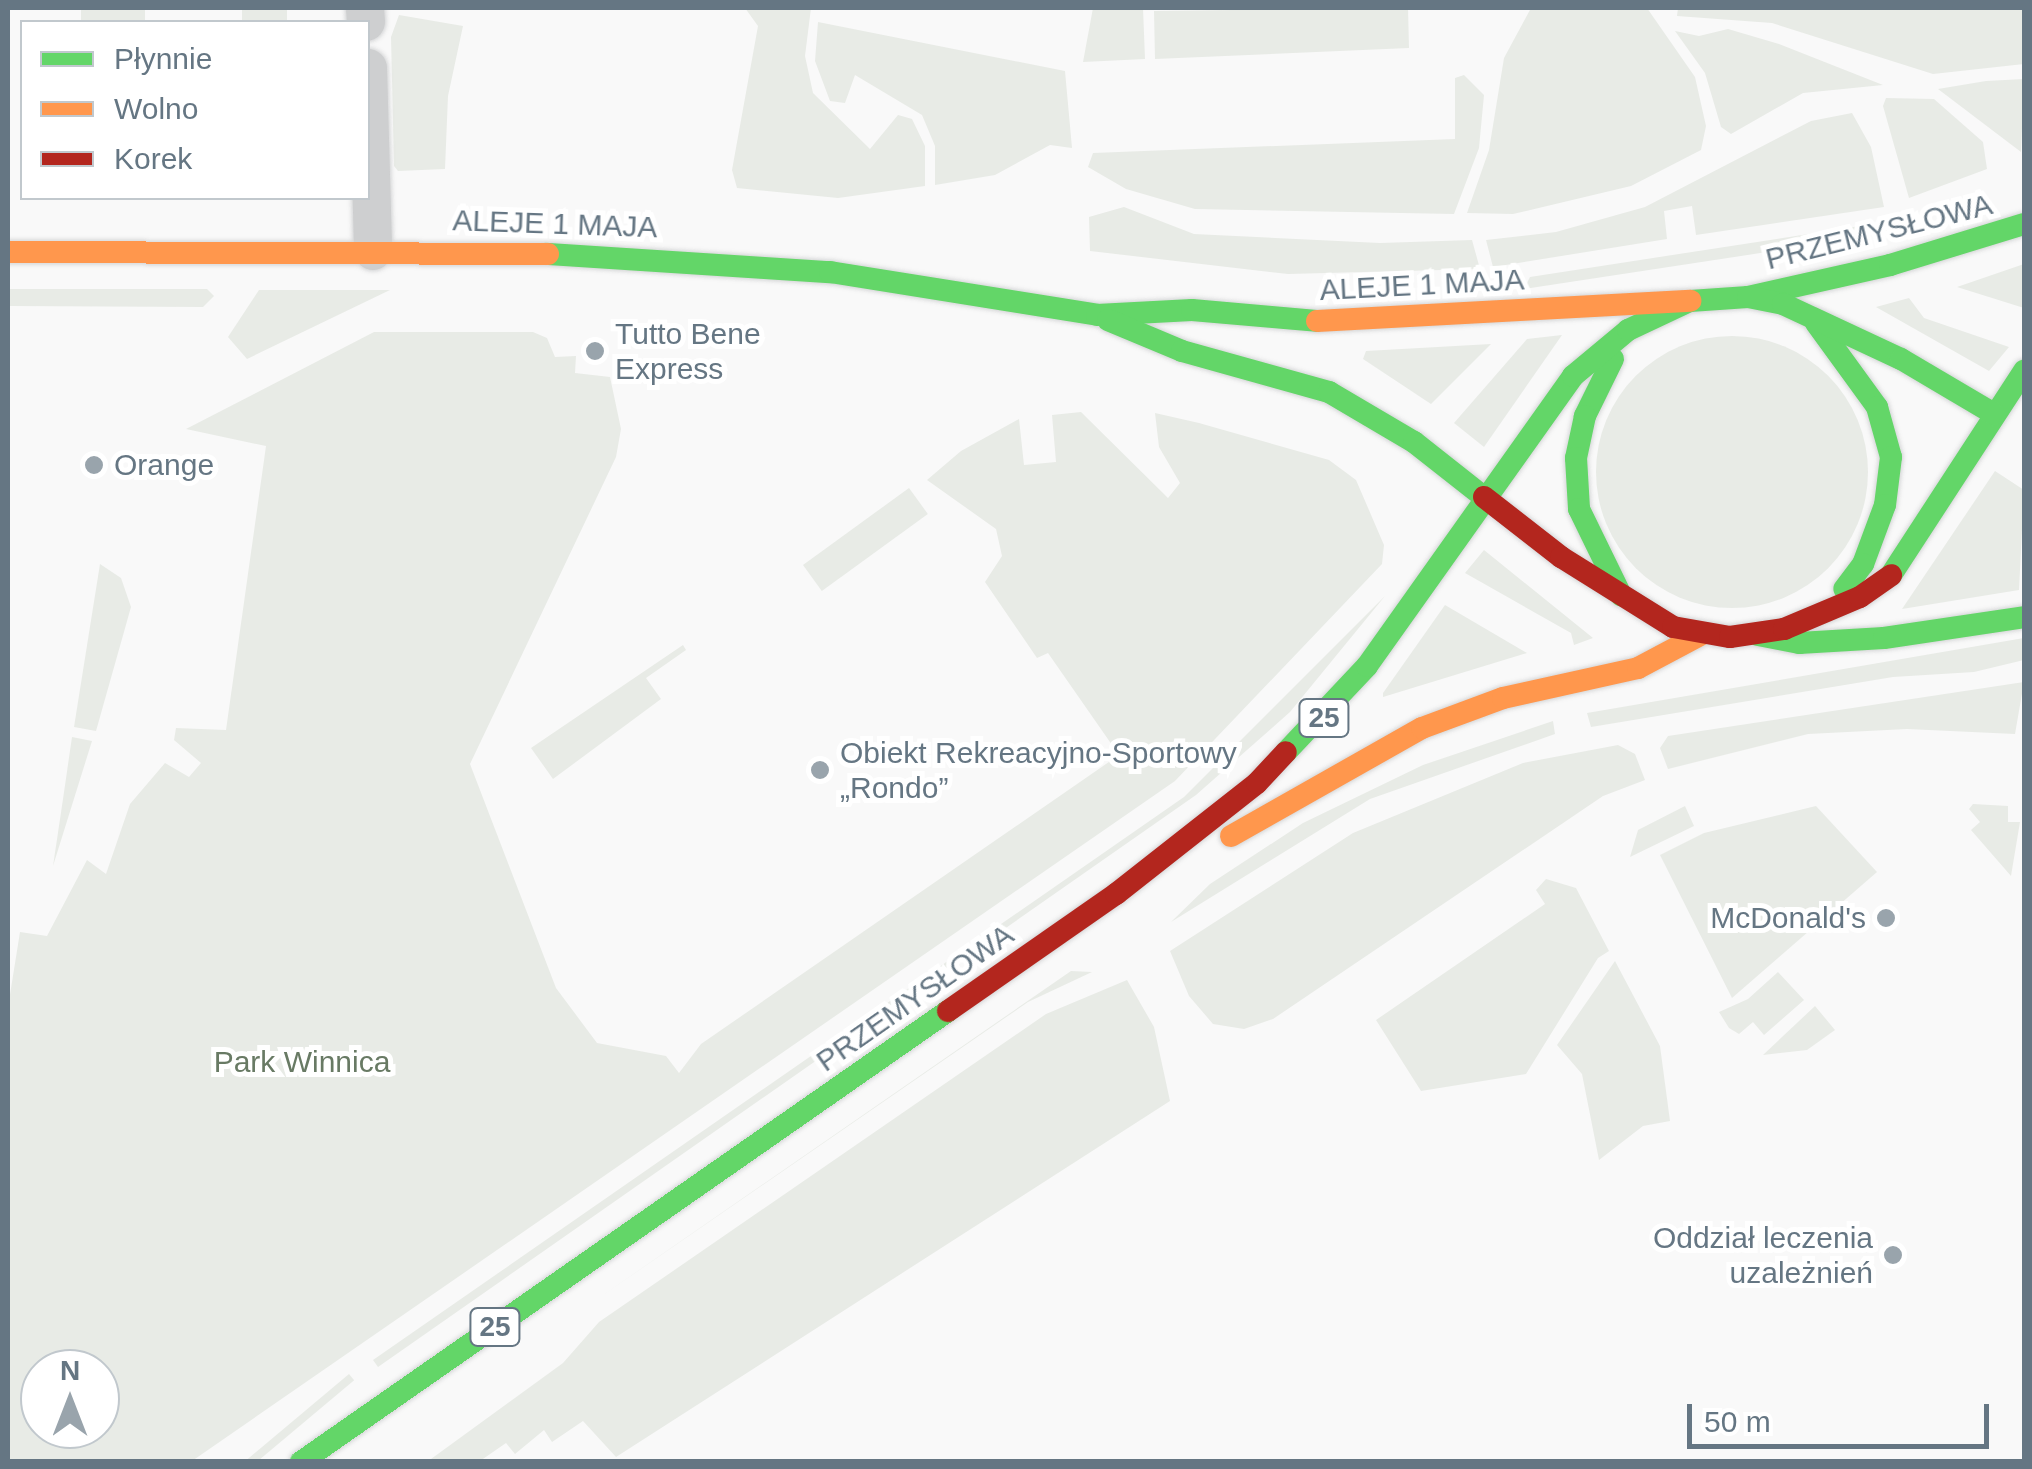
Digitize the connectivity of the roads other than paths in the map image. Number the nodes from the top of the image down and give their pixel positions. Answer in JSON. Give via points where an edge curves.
{"nodes":[{"id":1,"x":370,"y":160,"type":"edge"},
{"id":2,"x":2024,"y":224,"type":"edge"},
{"id":3,"x":372,"y":251,"type":"junction"},
{"id":4,"x":8,"y":252,"type":"edge"},
{"id":5,"x":1748,"y":297,"type":"junction"},
{"id":6,"x":1690,"y":301,"type":"junction"},
{"id":7,"x":1097,"y":315,"type":"junction"},
{"id":8,"x":1811,"y":316,"type":"junction"},
{"id":9,"x":1628,"y":330,"type":"junction"},
{"id":10,"x":2024,"y":371,"type":"edge"},
{"id":11,"x":1994,"y":414,"type":"junction"},
{"id":12,"x":2016,"y":428,"type":"dead end"},
{"id":13,"x":1484,"y":497,"type":"junction"},
{"id":14,"x":1622,"y":598,"type":"junction"},
{"id":15,"x":1831,"y":605,"type":"junction"},
{"id":16,"x":2024,"y":617,"type":"edge"},
{"id":17,"x":1702,"y":634,"type":"junction"},
{"id":18,"x":1758,"y":635,"type":"junction"},
{"id":19,"x":1116,"y":894,"type":"junction"},
{"id":20,"x":301,"y":1462,"type":"edge"}],
"edges":[{"from":1,"to":3,"type":"street"},
{"from":2,"to":5,"type":"main road","name":"PRZEMYSŁOWA","number":"25","via":[[1903,262]]},
{"from":3,"to":4,"type":"main road","name":"ALEJE 1 MAJA"},
{"from":3,"to":7,"type":"main road","name":"ALEJE 1 MAJA","via":[[684,258],[830,272]]},
{"from":5,"to":6,"type":"main road","number":"25"},
{"from":5,"to":8,"type":"main road","number":"25"},
{"from":6,"to":7,"type":"main road","name":"ALEJE 1 MAJA","via":[[1608,301],[1395,322],[1192,310]]},
{"from":6,"to":9,"type":"main road","number":"25"},
{"from":7,"to":13,"type":"main road","name":"ALEJE 1 MAJA","via":[[1182,351],[1328,392],[1414,442]]},
{"from":8,"to":11,"type":"main road"},
{"from":8,"to":15,"type":"main road","number":"25","via":[[1877,407],[1891,458],[1885,505],[1863,564]]},
{"from":9,"to":13,"type":"main road","number":"25","via":[[1573,376]]},
{"from":9,"to":14,"type":"main road","via":[[1585,416],[1576,458],[1580,508]]},
{"from":10,"to":11,"type":"main road","number":"25"},
{"from":11,"to":12,"type":"main road"},
{"from":11,"to":15,"type":"main road","number":"25","via":[[1890,576],[1860,597]]},
{"from":13,"to":14,"type":"main road","name":"ALEJE 1 MAJA"},
{"from":13,"to":19,"type":"main road","name":"PRZEMYSŁOWA","number":"25","via":[[1337,704],[1257,783]]},
{"from":14,"to":17,"type":"main road","number":"25","via":[[1660,621]]},
{"from":15,"to":18,"type":"main road","number":"25"},
{"from":16,"to":18,"type":"main road","via":[[1867,639],[1799,643]]},
{"from":17,"to":18,"type":"main road","number":"25"},
{"from":17,"to":19,"type":"main road","number":"25","via":[[1638,668],[1503,698],[1422,728]]},
{"from":19,"to":20,"type":"main road","name":"PRZEMYSŁOWA","number":"25"}]}
